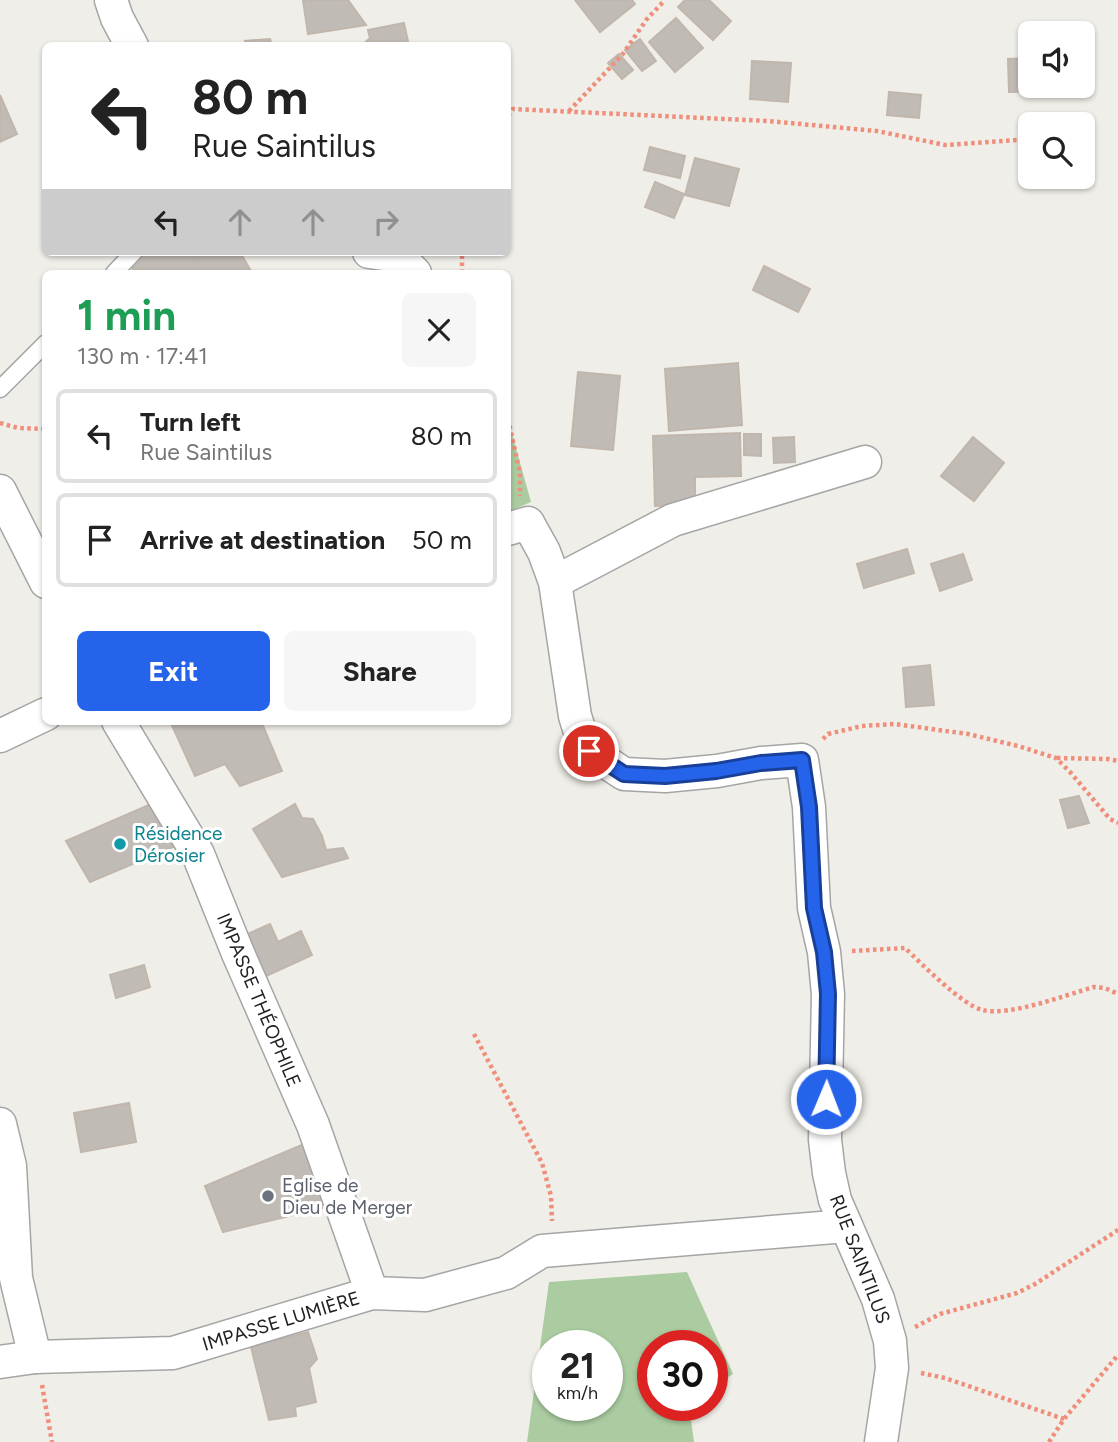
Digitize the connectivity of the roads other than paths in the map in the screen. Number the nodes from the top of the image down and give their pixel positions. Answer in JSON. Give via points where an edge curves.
{"nodes":[{"id":1,"x":111,"y":0,"type":"edge"},
{"id":2,"x":130,"y":42,"type":"edge"},
{"id":3,"x":130,"y":256,"type":"edge"},
{"id":4,"x":398,"y":256,"type":"edge"},
{"id":5,"x":117,"y":270,"type":"edge"},
{"id":6,"x":412,"y":270,"type":"edge"},
{"id":7,"x":42,"y":347,"type":"edge"},
{"id":8,"x":0,"y":389,"type":"edge"},
{"id":9,"x":865,"y":462,"type":"dead end"},
{"id":10,"x":0,"y":491,"type":"edge"},
{"id":11,"x":518,"y":526,"type":"edge"},
{"id":12,"x":42,"y":574,"type":"edge"},
{"id":13,"x":555,"y":582,"type":"junction"},
{"id":14,"x":42,"y":716,"type":"edge"},
{"id":15,"x":120,"y":725,"type":"edge"},
{"id":16,"x":0,"y":736,"type":"edge"},
{"id":17,"x":0,"y":1124,"type":"edge"},
{"id":18,"x":846,"y":1226,"type":"junction"},
{"id":19,"x":372,"y":1293,"type":"junction"},
{"id":20,"x":35,"y":1357,"type":"junction"},
{"id":21,"x":0,"y":1362,"type":"edge"},
{"id":22,"x":881,"y":1442,"type":"edge"}],
"edges":[{"from":1,"to":2,"type":"street"},
{"from":3,"to":5,"type":"lane"},
{"from":4,"to":6,"type":"street"},
{"from":7,"to":8,"type":"lane"},
{"from":9,"to":13,"type":"street","via":[[673,520]]},
{"from":10,"to":12,"type":"street"},
{"from":11,"to":13,"type":"street","via":[[544,552]]},
{"from":13,"to":18,"type":"street","name":"RUE SAINTILUS","via":[[575,716],[589,751],[624,774],[665,776],[802,760],[814,908],[828,994],[825,1140],[835,1200]]},
{"from":14,"to":16,"type":"street"},
{"from":15,"to":19,"type":"street","name":"IMPASSE THÉOPHILE","via":[[198,854],[313,1125]]},
{"from":17,"to":20,"type":"street","via":[[10,1166],[16,1278]]},
{"from":18,"to":19,"type":"street","name":"IMPASSE LUMIÈRE","via":[[542,1251],[506,1273],[425,1294]]},
{"from":18,"to":22,"type":"street","name":"RUE SAINTILUS","via":[[878,1299],[891,1355]]},
{"from":19,"to":20,"type":"street","name":"IMPASSE LUMIÈRE","via":[[173,1353]]},
{"from":20,"to":21,"type":"street","name":"IMPASSE LUMIÈRE"}]}
